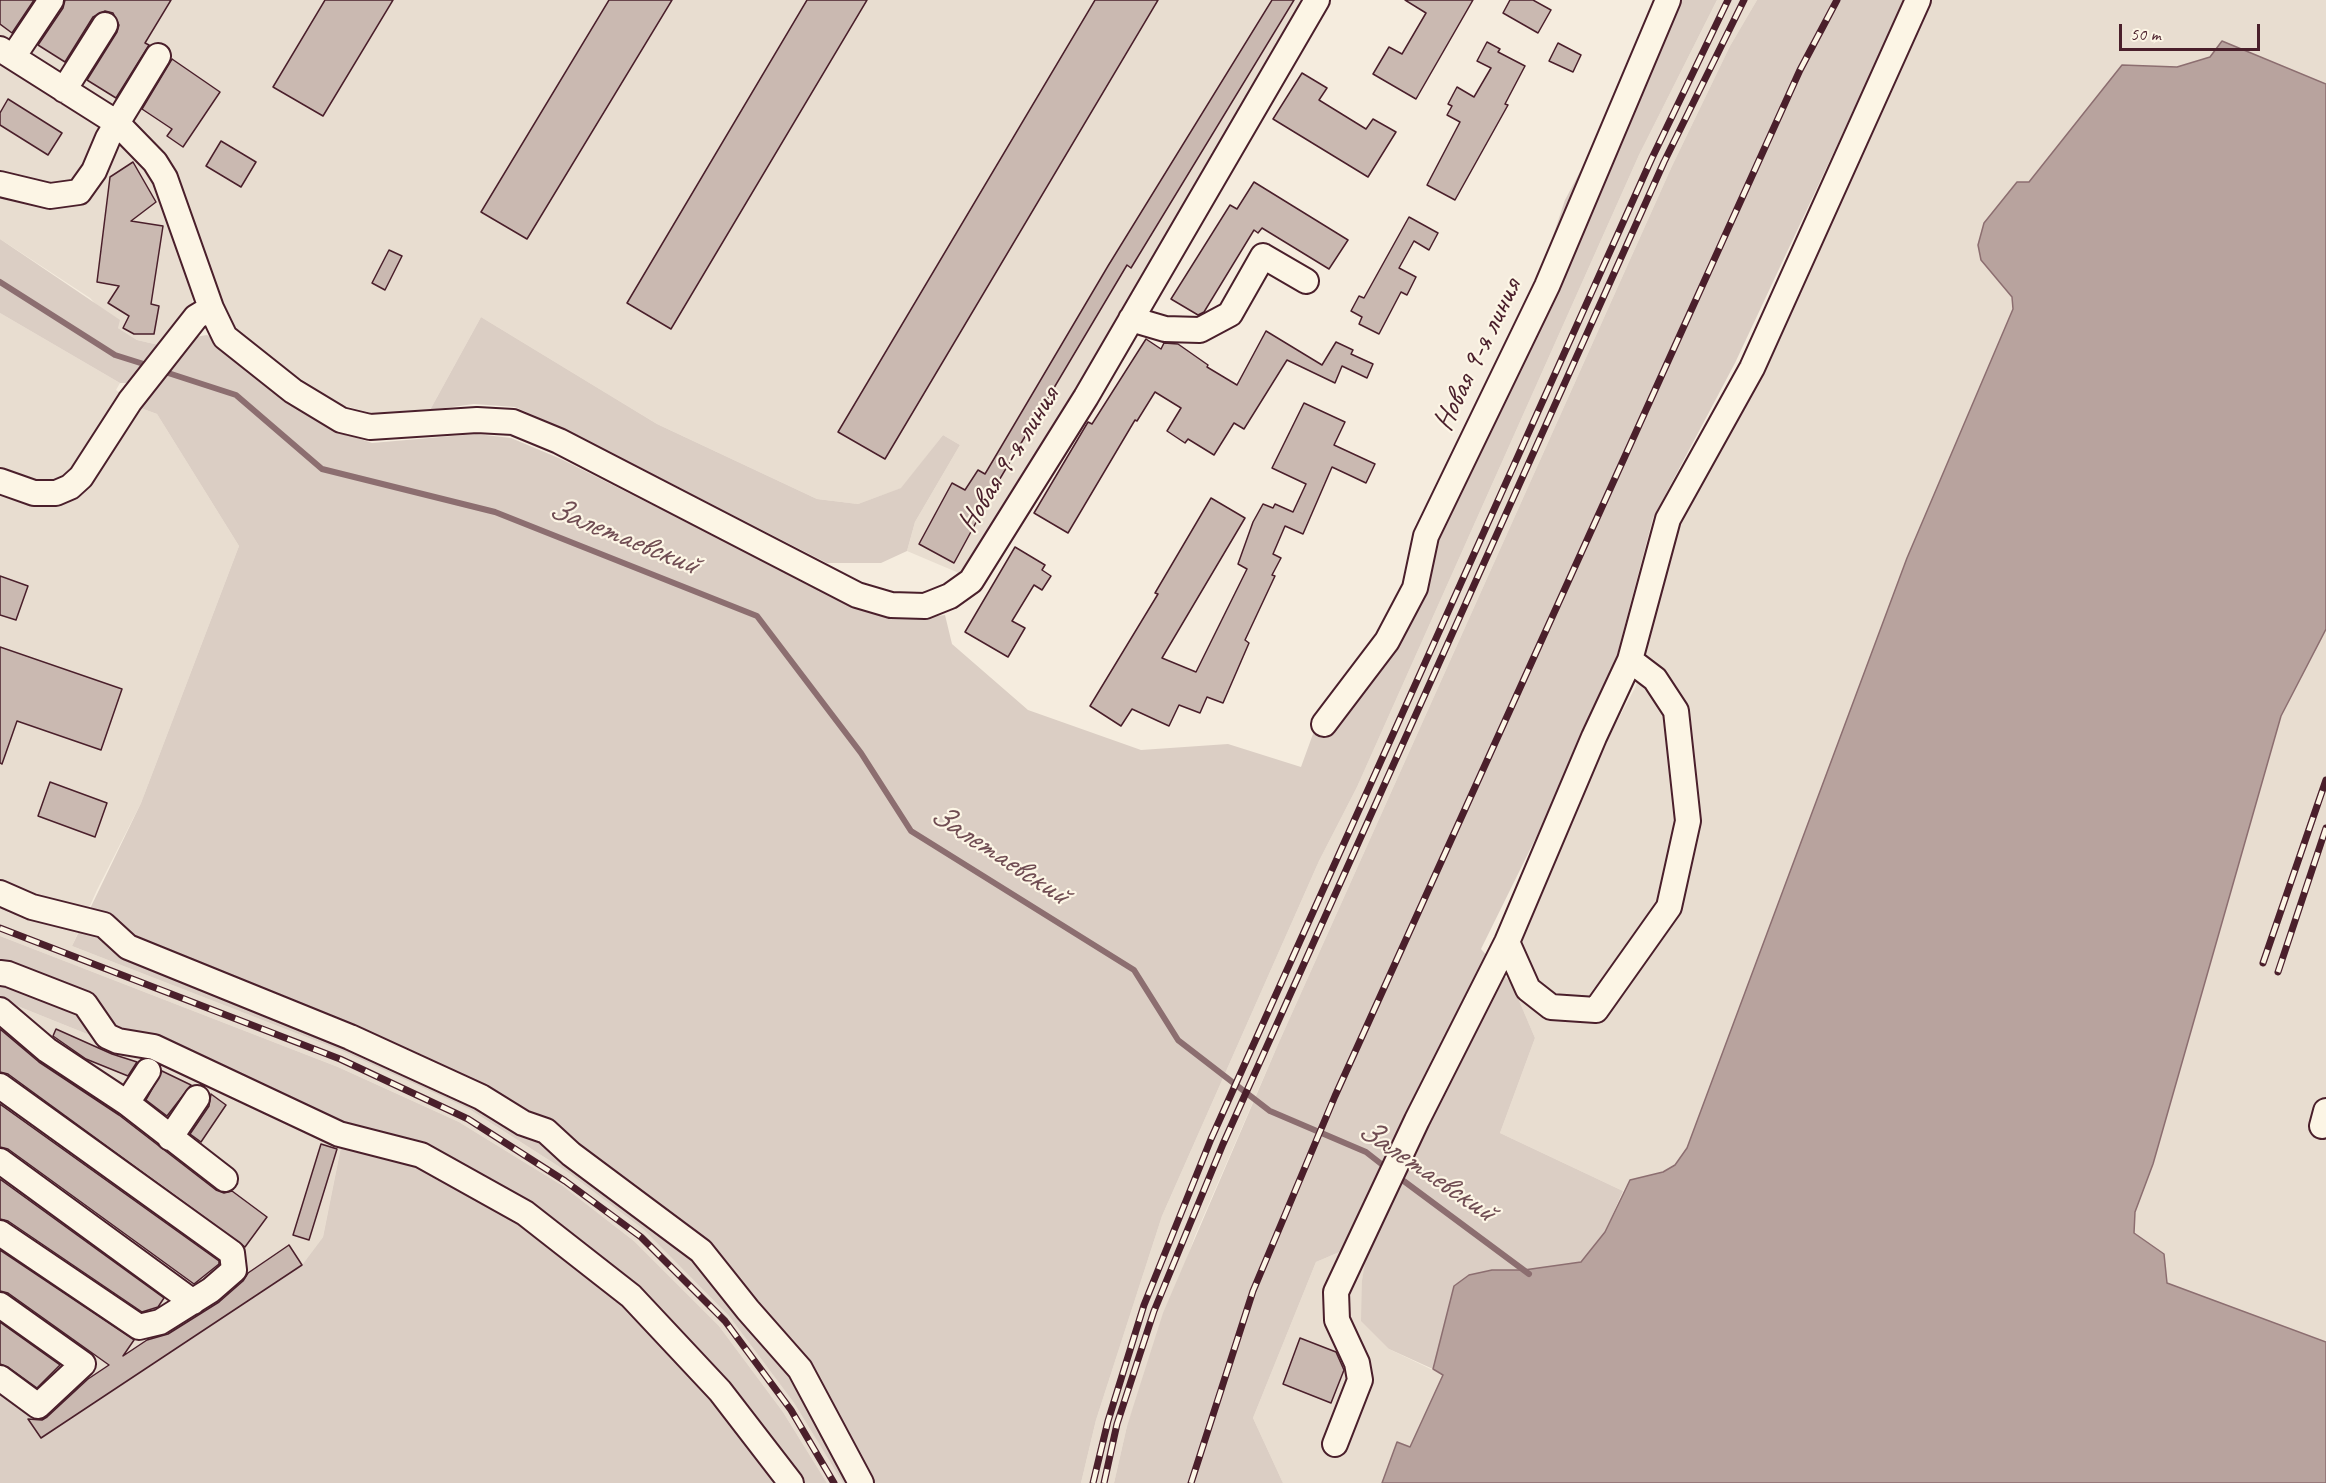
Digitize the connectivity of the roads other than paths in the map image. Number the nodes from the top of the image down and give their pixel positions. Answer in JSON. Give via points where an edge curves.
{"nodes":[{"id":1,"x":51,"y":0,"type":"edge"},
{"id":2,"x":1317,"y":0,"type":"edge"},
{"id":3,"x":1668,"y":0,"type":"edge"},
{"id":4,"x":1918,"y":0,"type":"edge"},
{"id":5,"x":105,"y":25,"type":"dead end"},
{"id":6,"x":6,"y":53,"type":"edge"},
{"id":7,"x":158,"y":56,"type":"dead end"},
{"id":8,"x":64,"y":90,"type":"junction"},
{"id":9,"x":117,"y":123,"type":"junction"},
{"id":10,"x":0,"y":184,"type":"edge"},
{"id":11,"x":1306,"y":281,"type":"dead end"},
{"id":12,"x":211,"y":308,"type":"junction"},
{"id":13,"x":1131,"y":319,"type":"junction"},
{"id":14,"x":0,"y":481,"type":"edge"},
{"id":15,"x":1630,"y":660,"type":"junction"},
{"id":16,"x":1324,"y":724,"type":"dead end"},
{"id":17,"x":0,"y":893,"type":"edge"},
{"id":18,"x":1506,"y":942,"type":"junction"},
{"id":19,"x":0,"y":973,"type":"edge"},
{"id":20,"x":0,"y":1010,"type":"edge"},
{"id":21,"x":148,"y":1071,"type":"dead end"},
{"id":22,"x":0,"y":1086,"type":"edge"},
{"id":23,"x":196,"y":1098,"type":"dead end"},
{"id":24,"x":127,"y":1103,"type":"junction"},
{"id":25,"x":170,"y":1138,"type":"junction"},
{"id":26,"x":0,"y":1161,"type":"edge"},
{"id":27,"x":225,"y":1179,"type":"dead end"},
{"id":28,"x":0,"y":1233,"type":"edge"},
{"id":29,"x":193,"y":1302,"type":"junction"},
{"id":30,"x":0,"y":1305,"type":"edge"},
{"id":31,"x":0,"y":1378,"type":"edge"},
{"id":32,"x":1335,"y":1444,"type":"dead end"},
{"id":33,"x":791,"y":1483,"type":"edge"},
{"id":34,"x":861,"y":1483,"type":"edge"}],
"edges":[{"from":1,"to":6,"type":"street"},
{"from":2,"to":13,"type":"street","name":"Новая 9-я линия"},
{"from":3,"to":16,"type":"street","name":"Новая 9-я линия","via":[[1547,286],[1426,536],[1415,588],[1387,641]]},
{"from":4,"to":15,"type":"street","via":[[1752,368],[1668,519]]},
{"from":5,"to":8,"type":"street"},
{"from":6,"to":8,"type":"street"},
{"from":7,"to":9,"type":"street"},
{"from":8,"to":9,"type":"street"},
{"from":9,"to":10,"type":"street","via":[[94,171],[79,192],[50,196]]},
{"from":9,"to":12,"type":"street","via":[[165,178]]},
{"from":11,"to":13,"type":"street","via":[[1263,256],[1230,314],[1200,330],[1165,329]]},
{"from":12,"to":13,"type":"street","name":"Новая 9-я линия","via":[[225,337],[293,391],[341,420],[370,427],[477,420],[513,422],[559,441],[857,595],[891,605],[925,606],[950,596],[971,580]]},
{"from":12,"to":14,"type":"street","via":[[196,316],[70,487],[56,493],[34,493]]},
{"from":15,"to":18,"type":"street"},
{"from":15,"to":18,"type":"street","via":[[1654,679],[1676,711],[1688,821],[1669,908],[1596,1010],[1551,1007],[1528,989]]},
{"from":17,"to":34,"type":"street","via":[[32,907],[104,925],[129,947],[350,1037],[546,1131],[701,1251],[800,1369]]},
{"from":18,"to":32,"type":"street","via":[[1336,1292],[1337,1320],[1357,1363],[1360,1380]]},
{"from":19,"to":33,"type":"street","via":[[85,1004],[107,1036],[154,1047],[339,1134],[421,1155],[525,1214],[631,1296],[720,1391]]},
{"from":20,"to":24,"type":"street","via":[[47,1050]]},
{"from":21,"to":24,"type":"street"},
{"from":22,"to":29,"type":"street","via":[[232,1253],[234,1270]]},
{"from":23,"to":25,"type":"street"},
{"from":24,"to":25,"type":"street"},
{"from":25,"to":27,"type":"street"},
{"from":26,"to":29,"type":"street"},
{"from":28,"to":29,"type":"street","via":[[140,1327],[160,1322]]},
{"from":30,"to":31,"type":"street","via":[[83,1364],[38,1406]]}]}
